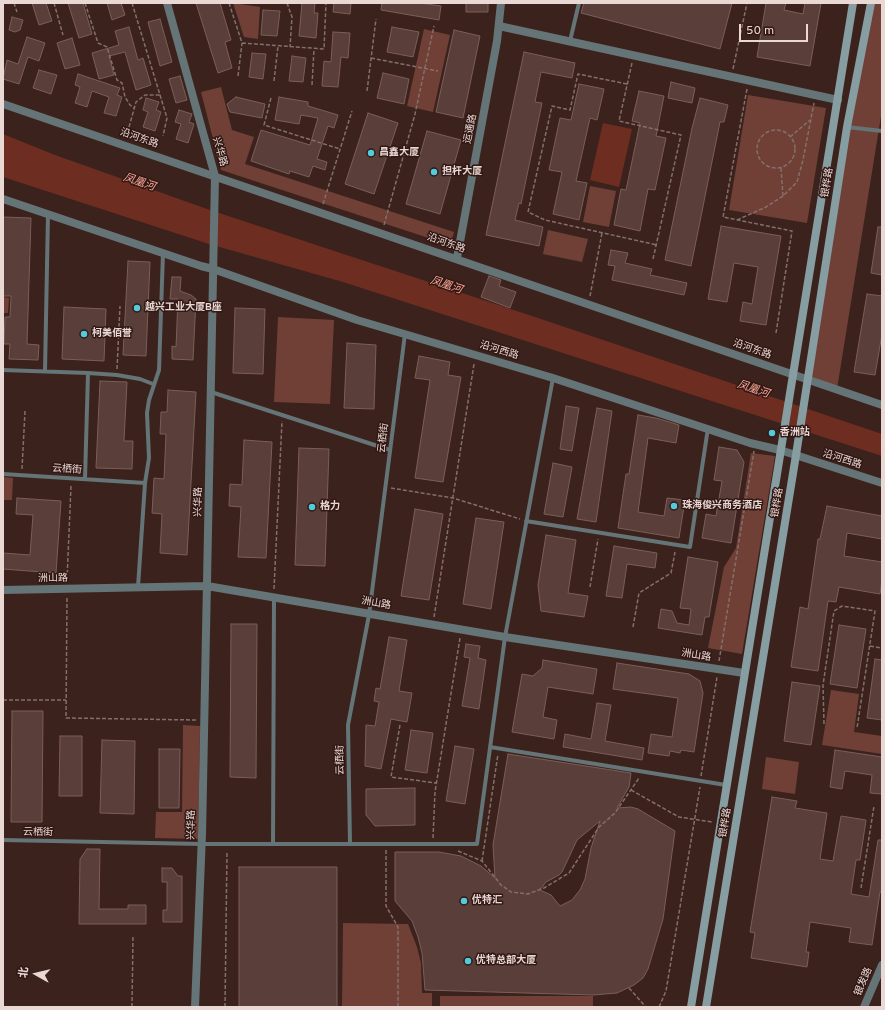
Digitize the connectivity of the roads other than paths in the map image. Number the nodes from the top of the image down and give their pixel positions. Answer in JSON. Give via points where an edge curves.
{"nodes":[{"id":1,"x":167,"y":3,"type":"edge"},
{"id":2,"x":501,"y":3,"type":"edge"},
{"id":3,"x":579,"y":3,"type":"edge"},
{"id":4,"x":853,"y":3,"type":"edge"},
{"id":5,"x":871,"y":3,"type":"edge"},
{"id":6,"x":499,"y":26,"type":"junction"},
{"id":7,"x":570,"y":41,"type":"junction"},
{"id":8,"x":838,"y":100,"type":"junction"},
{"id":9,"x":3,"y":104,"type":"edge"},
{"id":10,"x":847,"y":127,"type":"junction"},
{"id":11,"x":882,"y":131,"type":"edge"},
{"id":12,"x":215,"y":176,"type":"junction"},
{"id":13,"x":3,"y":199,"type":"edge"},
{"id":14,"x":48,"y":213,"type":"junction"},
{"id":15,"x":164,"y":253,"type":"junction"},
{"id":16,"x":457,"y":258,"type":"junction"},
{"id":17,"x":213,"y":269,"type":"junction"},
{"id":18,"x":405,"y":333,"type":"junction"},
{"id":19,"x":3,"y":370,"type":"edge"},
{"id":20,"x":45,"y":371,"type":"junction"},
{"id":21,"x":88,"y":373,"type":"junction"},
{"id":22,"x":793,"y":374,"type":"junction"},
{"id":23,"x":553,"y":378,"type":"junction"},
{"id":24,"x":808,"y":380,"type":"junction"},
{"id":25,"x":153,"y":384,"type":"junction"},
{"id":26,"x":211,"y":392,"type":"junction"},
{"id":27,"x":882,"y":405,"type":"edge"},
{"id":28,"x":708,"y":428,"type":"junction"},
{"id":29,"x":390,"y":450,"type":"junction"},
{"id":30,"x":780,"y":450,"type":"junction"},
{"id":31,"x":796,"y":455,"type":"junction"},
{"id":32,"x":3,"y":474,"type":"edge"},
{"id":33,"x":85,"y":479,"type":"junction"},
{"id":34,"x":145,"y":483,"type":"junction"},
{"id":35,"x":882,"y":483,"type":"edge"},
{"id":36,"x":526,"y":521,"type":"junction"},
{"id":37,"x":207,"y":586,"type":"junction"},
{"id":38,"x":138,"y":587,"type":"junction"},
{"id":39,"x":3,"y":590,"type":"edge"},
{"id":40,"x":274,"y":597,"type":"junction"},
{"id":41,"x":370,"y":613,"type":"junction"},
{"id":42,"x":505,"y":636,"type":"junction"},
{"id":43,"x":744,"y":673,"type":"junction"},
{"id":44,"x":490,"y":747,"type":"junction"},
{"id":45,"x":726,"y":785,"type":"junction"},
{"id":46,"x":3,"y":840,"type":"edge"},
{"id":47,"x":201,"y":844,"type":"junction"},
{"id":48,"x":273,"y":844,"type":"junction"},
{"id":49,"x":350,"y":844,"type":"junction"},
{"id":50,"x":882,"y":965,"type":"edge"},
{"id":51,"x":195,"y":1007,"type":"edge"},
{"id":52,"x":691,"y":1007,"type":"edge"},
{"id":53,"x":706,"y":1007,"type":"edge"},
{"id":54,"x":864,"y":1007,"type":"edge"}],
"edges":[{"from":1,"to":12,"type":"street","name":"兴华路"},
{"from":2,"to":6,"type":"street","name":"运通路"},
{"from":3,"to":7,"type":"lane"},
{"from":4,"to":8,"type":"main road","name":"银桦路"},
{"from":5,"to":10,"type":"main road","name":"银桦路"},
{"from":6,"to":7,"type":"street"},
{"from":6,"to":16,"type":"street","name":"运通路"},
{"from":7,"to":8,"type":"street"},
{"from":8,"to":22,"type":"main road","name":"银桦路"},
{"from":9,"to":12,"type":"street","name":"沿河东路"},
{"from":10,"to":11,"type":"lane"},
{"from":10,"to":24,"type":"main road","name":"银桦路"},
{"from":12,"to":16,"type":"street","name":"沿河东路"},
{"from":12,"to":17,"type":"street","name":"兴华路"},
{"from":13,"to":14,"type":"street","name":"沿河西路"},
{"from":14,"to":15,"type":"street","name":"沿河西路"},
{"from":14,"to":20,"type":"lane"},
{"from":15,"to":17,"type":"street","name":"沿河西路"},
{"from":15,"to":25,"type":"lane","via":[[158,370]]},
{"from":16,"to":22,"type":"street","name":"沿河东路"},
{"from":17,"to":18,"type":"street","name":"沿河西路","via":[[357,320]]},
{"from":17,"to":26,"type":"street","name":"兴华路"},
{"from":18,"to":23,"type":"street","name":"沿河西路"},
{"from":18,"to":29,"type":"lane","name":"云栖街"},
{"from":19,"to":20,"type":"lane"},
{"from":20,"to":21,"type":"lane"},
{"from":21,"to":25,"type":"lane","via":[[117,375]]},
{"from":21,"to":33,"type":"lane"},
{"from":22,"to":24,"type":"street","name":"沿河东路"},
{"from":22,"to":30,"type":"main road","name":"银桦路"},
{"from":23,"to":28,"type":"street","name":"沿河西路"},
{"from":23,"to":36,"type":"lane"},
{"from":24,"to":27,"type":"street","name":"沿河东路"},
{"from":24,"to":31,"type":"main road","name":"银桦路"},
{"from":25,"to":34,"type":"lane","via":[[147,413],[149,458]]},
{"from":26,"to":29,"type":"lane"},
{"from":26,"to":37,"type":"street","name":"兴华路"},
{"from":28,"to":30,"type":"street","name":"沿河西路"},
{"from":28,"to":36,"type":"lane","via":[[690,547]]},
{"from":29,"to":41,"type":"lane","name":"云栖街"},
{"from":30,"to":31,"type":"street","name":"沿河西路"},
{"from":30,"to":43,"type":"main road","name":"银桦路"},
{"from":31,"to":35,"type":"street","name":"沿河西路"},
{"from":31,"to":53,"type":"main road","name":"银桦路"},
{"from":32,"to":33,"type":"lane","name":"云栖街"},
{"from":33,"to":34,"type":"lane","name":"云栖街"},
{"from":34,"to":38,"type":"lane"},
{"from":36,"to":42,"type":"lane"},
{"from":37,"to":38,"type":"street","name":"洲山路"},
{"from":37,"to":40,"type":"street","name":"洲山路"},
{"from":37,"to":47,"type":"street","name":"兴华路"},
{"from":38,"to":39,"type":"street","name":"洲山路"},
{"from":40,"to":41,"type":"street","name":"洲山路"},
{"from":40,"to":48,"type":"lane"},
{"from":41,"to":42,"type":"street","name":"洲山路"},
{"from":41,"to":49,"type":"lane","name":"云栖街","via":[[348,725]]},
{"from":42,"to":43,"type":"street","name":"洲山路"},
{"from":42,"to":44,"type":"lane"},
{"from":43,"to":45,"type":"main road","name":"银桦路"},
{"from":44,"to":45,"type":"lane"},
{"from":44,"to":49,"type":"lane","via":[[476,844]]},
{"from":45,"to":52,"type":"main road","name":"银桦路"},
{"from":46,"to":47,"type":"lane","name":"云栖街"},
{"from":47,"to":48,"type":"lane","name":"云栖街"},
{"from":47,"to":51,"type":"street","name":"兴华路"},
{"from":48,"to":49,"type":"lane","name":"云栖街"},
{"from":50,"to":54,"type":"street","name":"银发路"}]}
